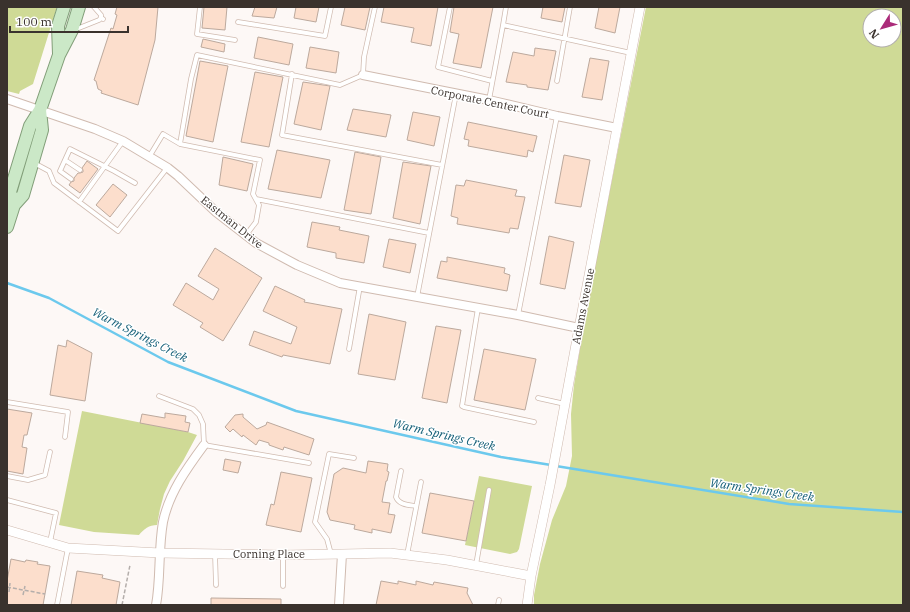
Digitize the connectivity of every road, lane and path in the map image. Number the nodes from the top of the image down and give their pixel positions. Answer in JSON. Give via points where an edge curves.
{"nodes":[{"id":1,"x":64,"y":7,"type":"edge"},
{"id":2,"x":79,"y":7,"type":"edge"},
{"id":3,"x":94,"y":7,"type":"edge"},
{"id":4,"x":200,"y":7,"type":"edge"},
{"id":5,"x":331,"y":7,"type":"edge"},
{"id":6,"x":375,"y":7,"type":"edge"},
{"id":7,"x":450,"y":7,"type":"edge"},
{"id":8,"x":506,"y":7,"type":"edge"},
{"id":9,"x":570,"y":7,"type":"edge"},
{"id":10,"x":640,"y":7,"type":"edge"},
{"id":11,"x":238,"y":22,"type":"dead end"},
{"id":12,"x":503,"y":25,"type":"junction"},
{"id":13,"x":72,"y":30,"type":"junction"},
{"id":14,"x":565,"y":38,"type":"junction"},
{"id":15,"x":236,"y":40,"type":"dead end"},
{"id":16,"x":631,"y":53,"type":"junction"},
{"id":17,"x":59,"y":55,"type":"junction"},
{"id":18,"x":292,"y":74,"type":"junction"},
{"id":19,"x":362,"y":75,"type":"junction"},
{"id":20,"x":492,"y":81,"type":"junction"},
{"id":21,"x":557,"y":81,"type":"dead end"},
{"id":22,"x":456,"y":94,"type":"junction"},
{"id":23,"x":7,"y":99,"type":"edge"},
{"id":24,"x":489,"y":100,"type":"junction"},
{"id":25,"x":40,"y":110,"type":"junction"},
{"id":26,"x":557,"y":116,"type":"junction"},
{"id":27,"x":617,"y":128,"type":"junction"},
{"id":28,"x":123,"y":141,"type":"junction"},
{"id":29,"x":180,"y":144,"type":"junction"},
{"id":30,"x":149,"y":157,"type":"junction"},
{"id":31,"x":65,"y":160,"type":"junction"},
{"id":32,"x":33,"y":162,"type":"junction"},
{"id":33,"x":442,"y":165,"type":"junction"},
{"id":34,"x":105,"y":167,"type":"junction"},
{"id":35,"x":168,"y":168,"type":"junction"},
{"id":36,"x":80,"y":170,"type":"dead end"},
{"id":37,"x":91,"y":177,"type":"dead end"},
{"id":38,"x":71,"y":179,"type":"dead end"},
{"id":39,"x":96,"y":180,"type":"junction"},
{"id":40,"x":135,"y":183,"type":"dead end"},
{"id":41,"x":83,"y":187,"type":"dead end"},
{"id":42,"x":88,"y":190,"type":"junction"},
{"id":43,"x":256,"y":199,"type":"junction"},
{"id":44,"x":80,"y":202,"type":"junction"},
{"id":45,"x":10,"y":204,"type":"edge"},
{"id":46,"x":7,"y":227,"type":"edge"},
{"id":47,"x":429,"y":233,"type":"junction"},
{"id":48,"x":246,"y":236,"type":"junction"},
{"id":49,"x":360,"y":286,"type":"junction"},
{"id":50,"x":417,"y":296,"type":"junction"},
{"id":51,"x":478,"y":308,"type":"junction"},
{"id":52,"x":518,"y":315,"type":"junction"},
{"id":53,"x":578,"y":328,"type":"junction"},
{"id":54,"x":349,"y":349,"type":"dead end"},
{"id":55,"x":159,"y":396,"type":"dead end"},
{"id":56,"x":538,"y":398,"type":"dead end"},
{"id":57,"x":7,"y":402,"type":"edge"},
{"id":58,"x":565,"y":404,"type":"junction"},
{"id":59,"x":534,"y":422,"type":"dead end"},
{"id":60,"x":64,"y":437,"type":"dead end"},
{"id":61,"x":204,"y":445,"type":"junction"},
{"id":62,"x":50,"y":452,"type":"dead end"},
{"id":63,"x":354,"y":458,"type":"dead end"},
{"id":64,"x":309,"y":463,"type":"dead end"},
{"id":65,"x":402,"y":471,"type":"dead end"},
{"id":66,"x":7,"y":476,"type":"edge"},
{"id":67,"x":421,"y":482,"type":"dead end"},
{"id":68,"x":489,"y":490,"type":"dead end"},
{"id":69,"x":7,"y":500,"type":"edge"},
{"id":70,"x":416,"y":506,"type":"junction"},
{"id":71,"x":7,"y":530,"type":"edge"},
{"id":72,"x":50,"y":542,"type":"junction"},
{"id":73,"x":68,"y":548,"type":"junction"},
{"id":74,"x":160,"y":553,"type":"junction"},
{"id":75,"x":215,"y":554,"type":"junction"},
{"id":76,"x":331,"y":554,"type":"junction"},
{"id":77,"x":342,"y":554,"type":"junction"},
{"id":78,"x":283,"y":555,"type":"junction"},
{"id":79,"x":407,"y":555,"type":"junction"},
{"id":80,"x":130,"y":565,"type":"dead end"},
{"id":81,"x":476,"y":565,"type":"junction"},
{"id":82,"x":531,"y":576,"type":"junction"},
{"id":83,"x":10,"y":583,"type":"dead end"},
{"id":84,"x":216,"y":585,"type":"dead end"},
{"id":85,"x":25,"y":586,"type":"dead end"},
{"id":86,"x":283,"y":586,"type":"dead end"},
{"id":87,"x":8,"y":587,"type":"edge"},
{"id":88,"x":24,"y":590,"type":"junction"},
{"id":89,"x":8,"y":592,"type":"dead end"},
{"id":90,"x":45,"y":594,"type":"dead end"},
{"id":91,"x":23,"y":595,"type":"dead end"},
{"id":92,"x":499,"y":600,"type":"dead end"},
{"id":93,"x":57,"y":605,"type":"edge"},
{"id":94,"x":122,"y":605,"type":"edge"},
{"id":95,"x":156,"y":605,"type":"edge"},
{"id":96,"x":338,"y":605,"type":"edge"},
{"id":97,"x":498,"y":605,"type":"edge"},
{"id":98,"x":527,"y":605,"type":"edge"}],
"edges":[{"from":1,"to":17,"type":"main road","via":[[58,26]]},
{"from":2,"to":13,"type":"main road"},
{"from":3,"to":13,"type":"lane","via":[[102,18]]},
{"from":4,"to":15,"type":"lane","via":[[197,34]]},
{"from":5,"to":11,"type":"lane","via":[[325,36]]},
{"from":6,"to":19,"type":"lane"},
{"from":7,"to":20,"type":"lane","via":[[438,67]]},
{"from":8,"to":12,"type":"lane"},
{"from":9,"to":14,"type":"lane"},
{"from":10,"to":16,"type":"street","name":"Adams Avenue"},
{"from":12,"to":14,"type":"lane"},
{"from":12,"to":20,"type":"lane"},
{"from":13,"to":17,"type":"main road"},
{"from":14,"to":16,"type":"lane"},
{"from":14,"to":21,"type":"lane"},
{"from":16,"to":27,"type":"street","name":"Adams Avenue"},
{"from":17,"to":25,"type":"main road"},
{"from":18,"to":19,"type":"lane","via":[[340,84]]},
{"from":18,"to":29,"type":"lane","via":[[198,55],[191,79]]},
{"from":18,"to":33,"type":"lane","via":[[282,135]]},
{"from":19,"to":22,"type":"street","name":"Corporate Center Court"},
{"from":20,"to":24,"type":"lane"},
{"from":22,"to":24,"type":"street","name":"Corporate Center Court"},
{"from":22,"to":33,"type":"lane"},
{"from":23,"to":25,"type":"street","name":"Eastman Drive"},
{"from":24,"to":26,"type":"street","name":"Corporate Center Court"},
{"from":25,"to":28,"type":"street","name":"Eastman Drive"},
{"from":25,"to":32,"type":"main road","via":[[42,130]]},
{"from":25,"to":45,"type":"main road","via":[[30,126],[10,192]]},
{"from":26,"to":27,"type":"street","name":"Corporate Center Court"},
{"from":26,"to":52,"type":"lane"},
{"from":27,"to":53,"type":"street","name":"Adams Avenue"},
{"from":28,"to":30,"type":"street","name":"Eastman Drive"},
{"from":28,"to":34,"type":"lane"},
{"from":29,"to":30,"type":"lane","via":[[162,134]]},
{"from":29,"to":43,"type":"lane","via":[[260,160],[253,194]]},
{"from":30,"to":35,"type":"street","name":"Eastman Drive"},
{"from":31,"to":34,"type":"lane","via":[[70,149]]},
{"from":31,"to":36,"type":"lane"},
{"from":31,"to":38,"type":"lane","via":[[60,171]]},
{"from":32,"to":44,"type":"lane","via":[[48,171],[54,183]]},
{"from":32,"to":45,"type":"main road","via":[[23,195]]},
{"from":33,"to":47,"type":"lane"},
{"from":34,"to":39,"type":"lane"},
{"from":34,"to":40,"type":"lane"},
{"from":35,"to":44,"type":"lane","via":[[118,231]]},
{"from":35,"to":48,"type":"street","name":"Eastman Drive"},
{"from":37,"to":39,"type":"lane"},
{"from":39,"to":42,"type":"lane"},
{"from":41,"to":42,"type":"lane"},
{"from":42,"to":44,"type":"lane"},
{"from":43,"to":47,"type":"lane"},
{"from":43,"to":48,"type":"lane","via":[[259,205],[256,222]]},
{"from":45,"to":46,"type":"main road"},
{"from":47,"to":50,"type":"lane"},
{"from":48,"to":49,"type":"street","name":"Eastman Drive","via":[[297,265],[340,282]]},
{"from":49,"to":50,"type":"street","name":"Eastman Drive"},
{"from":49,"to":54,"type":"lane"},
{"from":50,"to":51,"type":"street","name":"Eastman Drive"},
{"from":51,"to":52,"type":"street","name":"Eastman Drive"},
{"from":51,"to":59,"type":"lane","via":[[462,406]]},
{"from":52,"to":53,"type":"street","name":"Eastman Drive"},
{"from":53,"to":58,"type":"street","name":"Adams Avenue"},
{"from":55,"to":61,"type":"lane","via":[[193,409],[199,415],[203,424]]},
{"from":56,"to":58,"type":"lane"},
{"from":57,"to":60,"type":"lane","via":[[68,412]]},
{"from":58,"to":82,"type":"street","name":"Adams Avenue"},
{"from":61,"to":64,"type":"lane"},
{"from":61,"to":74,"type":"street","via":[[171,495],[163,522]]},
{"from":62,"to":66,"type":"lane","via":[[46,476],[28,480]]},
{"from":63,"to":76,"type":"lane","via":[[330,454],[315,522],[327,539]]},
{"from":65,"to":70,"type":"lane","via":[[397,500]]},
{"from":67,"to":70,"type":"lane"},
{"from":68,"to":81,"type":"lane"},
{"from":69,"to":72,"type":"lane","via":[[56,513]]},
{"from":70,"to":79,"type":"lane"},
{"from":71,"to":72,"type":"street","name":"Corning Place"},
{"from":72,"to":73,"type":"street","name":"Corning Place"},
{"from":73,"to":74,"type":"street","name":"Corning Place"},
{"from":73,"to":93,"type":"lane"},
{"from":74,"to":75,"type":"street","name":"Corning Place"},
{"from":74,"to":95,"type":"street"},
{"from":75,"to":78,"type":"street","name":"Corning Place"},
{"from":75,"to":84,"type":"lane"},
{"from":76,"to":77,"type":"street","name":"Corning Place"},
{"from":76,"to":78,"type":"street","name":"Corning Place"},
{"from":77,"to":79,"type":"street","name":"Corning Place"},
{"from":77,"to":96,"type":"street"},
{"from":78,"to":86,"type":"lane"},
{"from":79,"to":81,"type":"street","name":"Corning Place"},
{"from":80,"to":94,"type":"path"},
{"from":81,"to":82,"type":"street","name":"Corning Place"},
{"from":82,"to":98,"type":"street","name":"Adams Avenue"},
{"from":83,"to":87,"type":"path"},
{"from":85,"to":88,"type":"path"},
{"from":87,"to":88,"type":"path"},
{"from":87,"to":89,"type":"path"},
{"from":88,"to":90,"type":"path"},
{"from":88,"to":91,"type":"path"},
{"from":92,"to":97,"type":"lane"}]}
